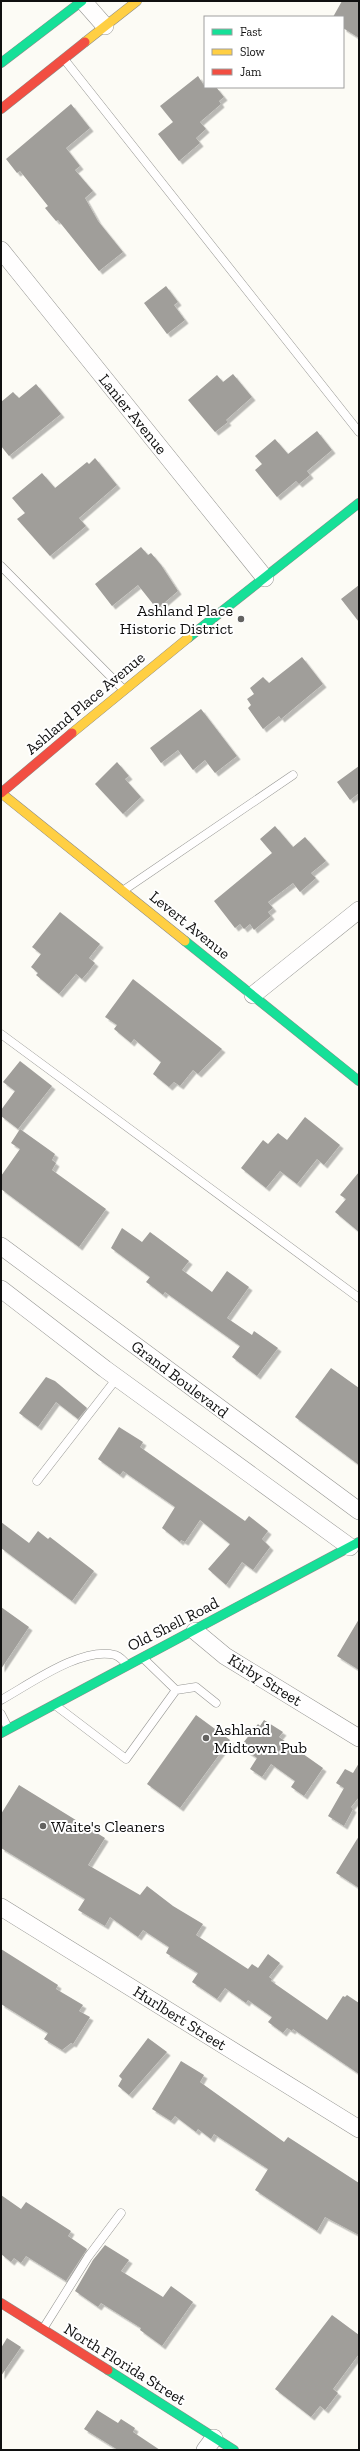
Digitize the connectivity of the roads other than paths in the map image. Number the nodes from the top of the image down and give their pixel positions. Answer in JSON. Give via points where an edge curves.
{"nodes":[{"id":1,"x":82,"y":1,"type":"edge"},
{"id":2,"x":137,"y":1,"type":"edge"},
{"id":3,"x":105,"y":26,"type":"junction"},
{"id":4,"x":64,"y":59,"type":"junction"},
{"id":5,"x":1,"y":63,"type":"edge"},
{"id":6,"x":1,"y":109,"type":"edge"},
{"id":7,"x":1,"y":250,"type":"edge"},
{"id":8,"x":359,"y":432,"type":"edge"},
{"id":9,"x":359,"y":503,"type":"edge"},
{"id":10,"x":1,"y":566,"type":"edge"},
{"id":11,"x":265,"y":578,"type":"junction"},
{"id":12,"x":123,"y":689,"type":"junction"},
{"id":13,"x":293,"y":775,"type":"dead end"},
{"id":14,"x":1,"y":793,"type":"edge"},
{"id":15,"x":123,"y":891,"type":"junction"},
{"id":16,"x":359,"y":910,"type":"edge"},
{"id":17,"x":253,"y":995,"type":"junction"},
{"id":18,"x":1,"y":1034,"type":"edge"},
{"id":19,"x":359,"y":1081,"type":"edge"},
{"id":20,"x":1,"y":1246,"type":"edge"},
{"id":21,"x":1,"y":1289,"type":"edge"},
{"id":22,"x":359,"y":1298,"type":"edge"},
{"id":23,"x":117,"y":1378,"type":"junction"},
{"id":24,"x":37,"y":1481,"type":"dead end"},
{"id":25,"x":359,"y":1511,"type":"edge"},
{"id":26,"x":354,"y":1545,"type":"edge"},
{"id":27,"x":194,"y":1631,"type":"junction"},
{"id":28,"x":142,"y":1657,"type":"junction"},
{"id":29,"x":127,"y":1665,"type":"junction"},
{"id":30,"x":176,"y":1690,"type":"junction"},
{"id":31,"x":1,"y":1700,"type":"edge"},
{"id":32,"x":216,"y":1703,"type":"dead end"},
{"id":33,"x":54,"y":1705,"type":"junction"},
{"id":34,"x":1,"y":1714,"type":"edge"},
{"id":35,"x":5,"y":1732,"type":"edge"},
{"id":36,"x":359,"y":1738,"type":"edge"},
{"id":37,"x":1,"y":1907,"type":"edge"},
{"id":38,"x":359,"y":2129,"type":"edge"},
{"id":39,"x":121,"y":2212,"type":"dead end"},
{"id":40,"x":1,"y":2303,"type":"edge"},
{"id":41,"x":43,"y":2330,"type":"junction"},
{"id":42,"x":210,"y":2444,"type":"edge"},
{"id":43,"x":234,"y":2450,"type":"edge"}],
"edges":[{"from":1,"to":3,"type":"street"},
{"from":1,"to":5,"type":"street"},
{"from":2,"to":3,"type":"street"},
{"from":3,"to":4,"type":"street"},
{"from":4,"to":6,"type":"street"},
{"from":4,"to":8,"type":"lane"},
{"from":7,"to":11,"type":"street","name":"Lanier Avenue"},
{"from":9,"to":11,"type":"street","name":"Ashland Place Avenue"},
{"from":10,"to":12,"type":"lane"},
{"from":11,"to":12,"type":"street","name":"Ashland Place Avenue"},
{"from":12,"to":14,"type":"street","name":"Ashland Place Avenue"},
{"from":13,"to":15,"type":"lane"},
{"from":14,"to":15,"type":"street","name":"Levert Avenue"},
{"from":15,"to":17,"type":"street","name":"Levert Avenue"},
{"from":16,"to":17,"type":"street"},
{"from":17,"to":19,"type":"street","name":"Levert Avenue"},
{"from":18,"to":22,"type":"lane"},
{"from":20,"to":25,"type":"street","name":"Grand Boulevard"},
{"from":21,"to":23,"type":"street"},
{"from":23,"to":24,"type":"lane"},
{"from":23,"to":26,"type":"street"},
{"from":26,"to":27,"type":"street","name":"Old Shell Road"},
{"from":27,"to":28,"type":"street","name":"Old Shell Road"},
{"from":27,"to":36,"type":"street","name":"Kirby Street","via":[[225,1656]]},
{"from":28,"to":29,"type":"street","name":"Old Shell Road"},
{"from":28,"to":30,"type":"lane"},
{"from":29,"to":31,"type":"lane","via":[[117,1656],[107,1654],[80,1657]]},
{"from":29,"to":33,"type":"street","name":"Old Shell Road"},
{"from":30,"to":32,"type":"lane","via":[[196,1687]]},
{"from":30,"to":33,"type":"lane","via":[[126,1759]]},
{"from":33,"to":35,"type":"street","name":"Old Shell Road"},
{"from":34,"to":35,"type":"lane"},
{"from":37,"to":38,"type":"street","name":"Hurlbert Street"},
{"from":39,"to":41,"type":"lane","via":[[88,2257]]},
{"from":40,"to":41,"type":"street","name":"North Florida Street"},
{"from":41,"to":42,"type":"street","name":"North Florida Street"},
{"from":42,"to":43,"type":"street","name":"North Florida Street"}]}
